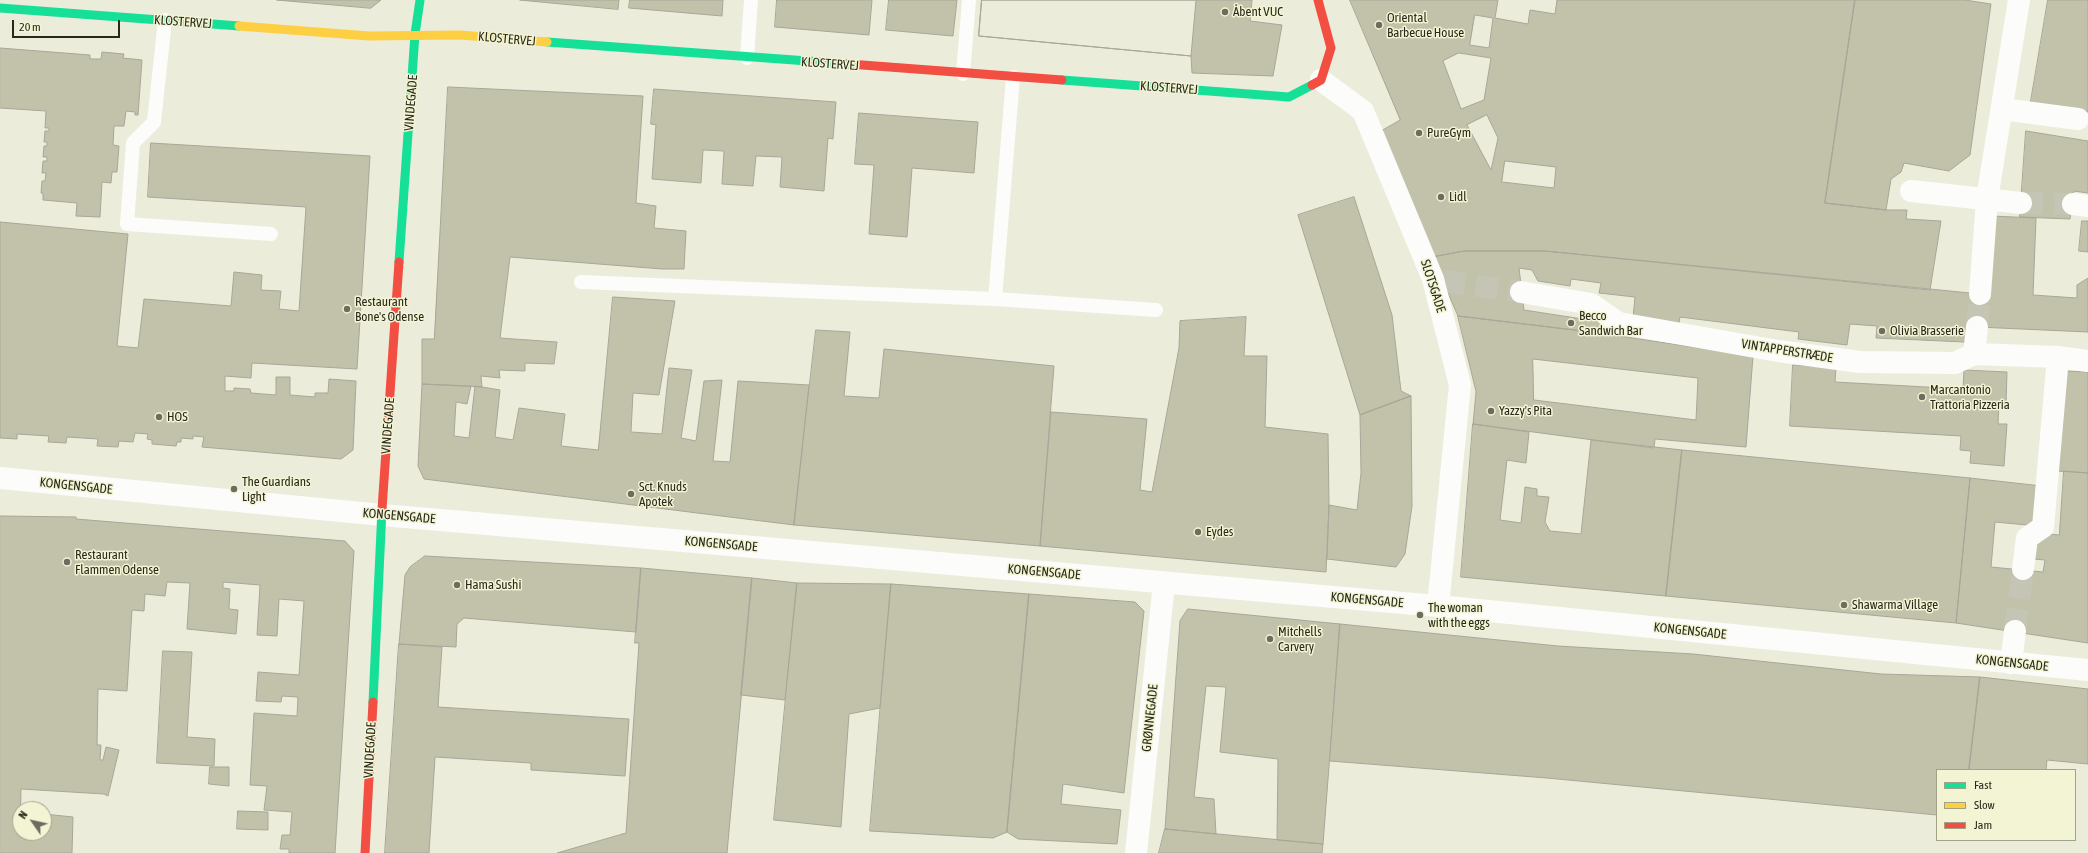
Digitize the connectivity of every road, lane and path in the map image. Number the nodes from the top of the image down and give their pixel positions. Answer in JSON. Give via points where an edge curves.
{"nodes":[{"id":1,"x":420,"y":0,"type":"edge"},
{"id":2,"x":751,"y":0,"type":"edge"},
{"id":3,"x":969,"y":0,"type":"edge"},
{"id":4,"x":1318,"y":0,"type":"edge"},
{"id":5,"x":2019,"y":0,"type":"edge"},
{"id":6,"x":0,"y":8,"type":"edge"},
{"id":7,"x":165,"y":20,"type":"junction"},
{"id":8,"x":415,"y":34,"type":"junction"},
{"id":9,"x":747,"y":58,"type":"junction"},
{"id":10,"x":963,"y":74,"type":"junction"},
{"id":11,"x":1013,"y":77,"type":"junction"},
{"id":12,"x":1321,"y":80,"type":"junction"},
{"id":13,"x":2002,"y":109,"type":"junction"},
{"id":14,"x":2078,"y":119,"type":"dead end"},
{"id":15,"x":1911,"y":191,"type":"dead end"},
{"id":16,"x":1988,"y":199,"type":"junction"},
{"id":17,"x":2021,"y":203,"type":"tunnel mouth"},
{"id":18,"x":271,"y":234,"type":"dead end"},
{"id":19,"x":581,"y":282,"type":"dead end"},
{"id":20,"x":1521,"y":292,"type":"tunnel mouth"},
{"id":21,"x":1980,"y":294,"type":"tunnel mouth"},
{"id":22,"x":995,"y":299,"type":"junction"},
{"id":23,"x":1156,"y":310,"type":"dead end"},
{"id":24,"x":1977,"y":327,"type":"tunnel mouth"},
{"id":25,"x":1974,"y":354,"type":"junction"},
{"id":26,"x":2058,"y":357,"type":"junction"},
{"id":27,"x":2088,"y":361,"type":"edge"},
{"id":28,"x":0,"y":478,"type":"edge"},
{"id":29,"x":382,"y":515,"type":"junction"},
{"id":30,"x":2023,"y":569,"type":"tunnel mouth"},
{"id":31,"x":1164,"y":583,"type":"junction"},
{"id":32,"x":1438,"y":606,"type":"junction"},
{"id":33,"x":2015,"y":631,"type":"tunnel mouth"},
{"id":34,"x":2011,"y":663,"type":"junction"},
{"id":35,"x":2088,"y":670,"type":"edge"},
{"id":36,"x":365,"y":853,"type":"edge"},
{"id":37,"x":1136,"y":853,"type":"edge"}],
"edges":[{"from":1,"to":8,"type":"street","name":"VINDEGADE"},
{"from":2,"to":9,"type":"lane"},
{"from":3,"to":10,"type":"lane"},
{"from":4,"to":12,"type":"street","via":[[1331,48]]},
{"from":5,"to":13,"type":"street"},
{"from":6,"to":7,"type":"street","name":"KLOSTERVEJ"},
{"from":7,"to":8,"type":"street","name":"KLOSTERVEJ","via":[[369,36]]},
{"from":7,"to":18,"type":"lane","via":[[154,122],[133,143],[127,224]]},
{"from":8,"to":9,"type":"street","name":"KLOSTERVEJ","via":[[460,35]]},
{"from":8,"to":29,"type":"street","name":"VINDEGADE"},
{"from":9,"to":10,"type":"street","name":"KLOSTERVEJ"},
{"from":10,"to":11,"type":"street","name":"KLOSTERVEJ"},
{"from":11,"to":12,"type":"street","name":"KLOSTERVEJ","via":[[1289,97]]},
{"from":11,"to":22,"type":"lane"},
{"from":12,"to":32,"type":"street","name":"SLOTSGADE","via":[[1363,111],[1438,280],[1460,384]]},
{"from":13,"to":14,"type":"street"},
{"from":13,"to":16,"type":"street"},
{"from":15,"to":16,"type":"street"},
{"from":16,"to":17,"type":"street"},
{"from":16,"to":21,"type":"street"},
{"from":19,"to":22,"type":"lane"},
{"from":20,"to":25,"type":"street","name":"VINTAPPERSTRÆDE","via":[[1592,304],[1619,323],[1778,351],[1868,362],[1955,363]]},
{"from":22,"to":23,"type":"lane"},
{"from":24,"to":25,"type":"street"},
{"from":25,"to":26,"type":"street","name":"VINTAPPERSTRÆDE"},
{"from":26,"to":27,"type":"street","name":"VINTAPPERSTRÆDE"},
{"from":26,"to":30,"type":"street","via":[[2043,527],[2027,538]]},
{"from":28,"to":29,"type":"street","name":"KONGENSGADE"},
{"from":29,"to":31,"type":"street","name":"KONGENSGADE"},
{"from":29,"to":36,"type":"street","name":"VINDEGADE"},
{"from":31,"to":32,"type":"street","name":"KONGENSGADE"},
{"from":31,"to":37,"type":"street","name":"GRØNNEGADE"},
{"from":32,"to":34,"type":"street","name":"KONGENSGADE"},
{"from":33,"to":34,"type":"street"},
{"from":34,"to":35,"type":"street","name":"KONGENSGADE"}]}
